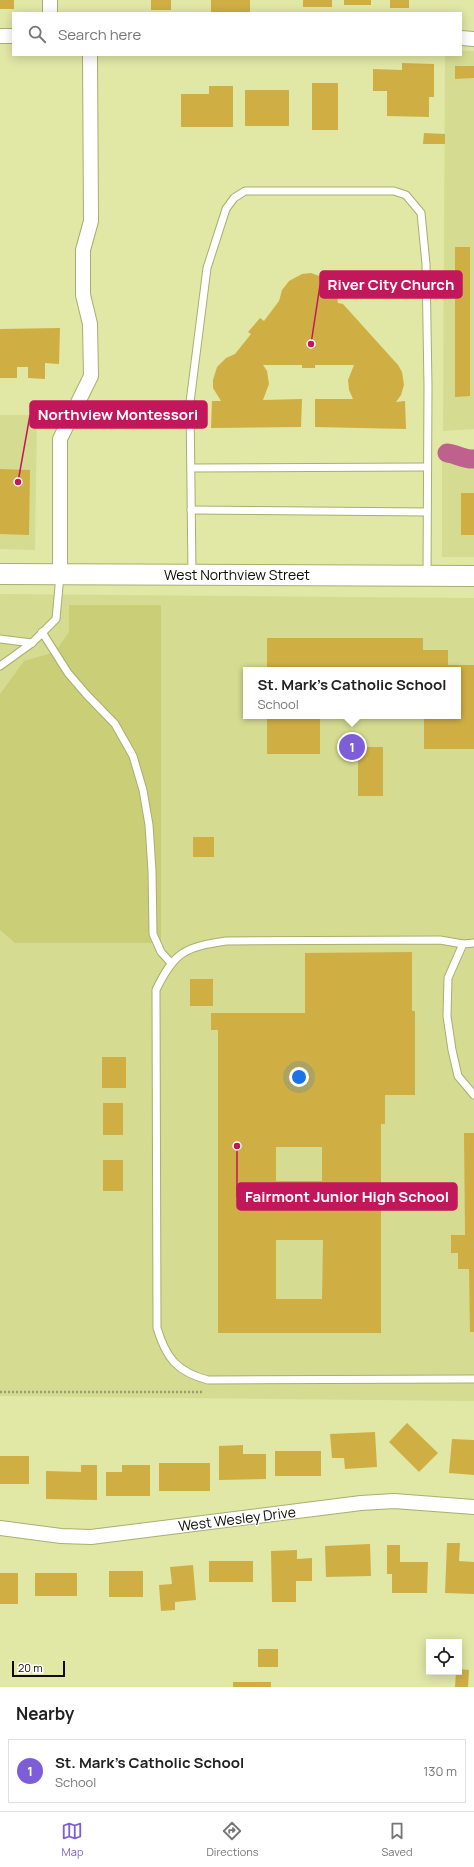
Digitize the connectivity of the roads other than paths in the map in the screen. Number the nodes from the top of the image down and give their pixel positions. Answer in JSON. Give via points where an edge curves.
{"nodes":[{"id":1,"x":50,"y":0,"type":"edge"},
{"id":2,"x":50,"y":12,"type":"edge"},
{"id":3,"x":0,"y":36,"type":"edge"},
{"id":4,"x":12,"y":36,"type":"edge"},
{"id":5,"x":462,"y":38,"type":"edge"},
{"id":6,"x":474,"y":38,"type":"edge"},
{"id":7,"x":90,"y":56,"type":"edge"},
{"id":8,"x":191,"y":468,"type":"junction"},
{"id":9,"x":427,"y":468,"type":"junction"},
{"id":10,"x":191,"y":510,"type":"junction"},
{"id":11,"x":427,"y":512,"type":"junction"},
{"id":12,"x":0,"y":574,"type":"edge"},
{"id":13,"x":60,"y":574,"type":"junction"},
{"id":14,"x":192,"y":574,"type":"junction"},
{"id":15,"x":427,"y":575,"type":"junction"},
{"id":16,"x":474,"y":576,"type":"edge"},
{"id":17,"x":42,"y":632,"type":"junction"},
{"id":18,"x":0,"y":639,"type":"edge"},
{"id":19,"x":32,"y":643,"type":"junction"},
{"id":20,"x":0,"y":666,"type":"edge"},
{"id":21,"x":474,"y":943,"type":"edge"},
{"id":22,"x":463,"y":944,"type":"junction"},
{"id":23,"x":171,"y":963,"type":"junction"},
{"id":24,"x":474,"y":1095,"type":"edge"},
{"id":25,"x":474,"y":1379,"type":"edge"},
{"id":26,"x":474,"y":1507,"type":"edge"},
{"id":27,"x":0,"y":1528,"type":"edge"}],
"edges":[{"from":1,"to":2,"type":"street"},
{"from":3,"to":4,"type":"street"},
{"from":5,"to":6,"type":"street"},
{"from":7,"to":13,"type":"street","via":[[91,221],[83,250],[83,296],[90,324],[91,376],[60,439]]},
{"from":8,"to":9,"type":"lane"},
{"from":8,"to":9,"type":"lane","via":[[190,402],[207,268],[226,209],[234,198],[245,191],[394,191],[406,195],[421,214],[426,264]]},
{"from":8,"to":10,"type":"lane"},
{"from":9,"to":11,"type":"lane"},
{"from":10,"to":11,"type":"lane"},
{"from":10,"to":14,"type":"lane"},
{"from":11,"to":15,"type":"lane"},
{"from":12,"to":13,"type":"street","name":"West Northview Street"},
{"from":13,"to":14,"type":"street","name":"West Northview Street"},
{"from":13,"to":17,"type":"lane","via":[[56,619]]},
{"from":14,"to":15,"type":"street","name":"West Northview Street"},
{"from":15,"to":16,"type":"street","name":"West Northview Street"},
{"from":17,"to":19,"type":"lane"},
{"from":17,"to":23,"type":"lane","via":[[68,673],[115,724],[133,756],[143,790],[149,825],[153,934],[161,952]]},
{"from":18,"to":19,"type":"lane"},
{"from":19,"to":20,"type":"lane"},
{"from":21,"to":22,"type":"lane"},
{"from":22,"to":23,"type":"lane","via":[[440,940],[226,941],[197,945],[179,955]]},
{"from":22,"to":24,"type":"lane","via":[[448,978],[447,1016],[458,1076]]},
{"from":23,"to":25,"type":"lane","via":[[156,990],[157,1328],[163,1348],[177,1366],[191,1376],[208,1380]]},
{"from":26,"to":27,"type":"street","name":"West Wesley Drive","via":[[394,1501],[361,1503],[91,1537]]}]}
